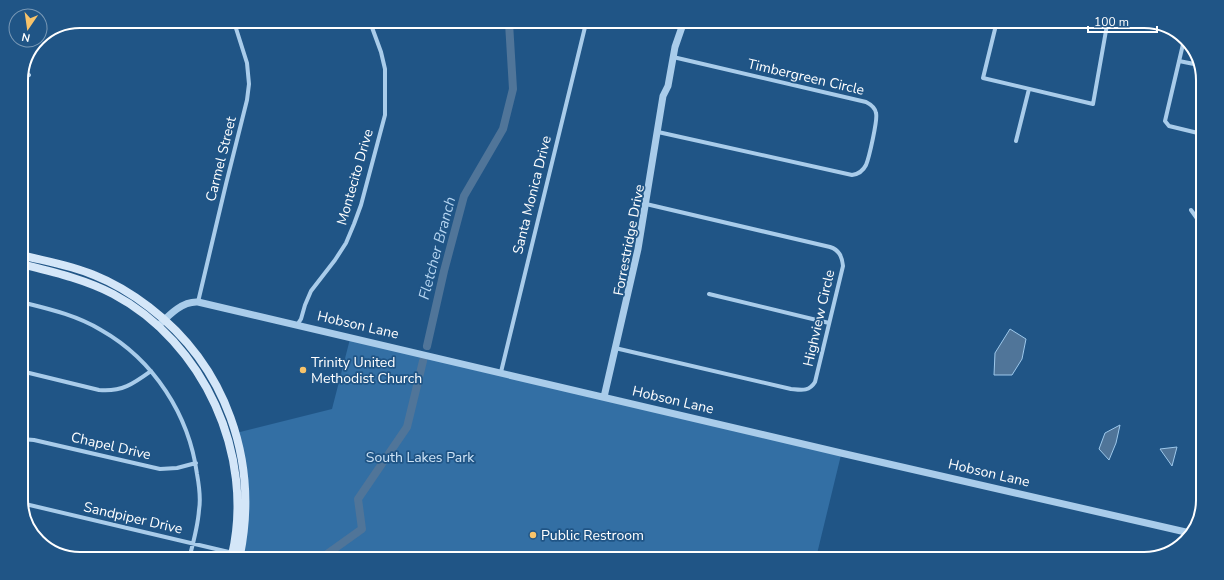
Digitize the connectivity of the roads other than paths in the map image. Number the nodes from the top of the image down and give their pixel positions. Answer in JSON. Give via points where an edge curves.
{"nodes":[{"id":1,"x":236,"y":28,"type":"edge"},
{"id":2,"x":372,"y":28,"type":"edge"},
{"id":3,"x":585,"y":28,"type":"edge"},
{"id":4,"x":682,"y":28,"type":"edge"},
{"id":5,"x":995,"y":28,"type":"edge"},
{"id":6,"x":1106,"y":28,"type":"edge"},
{"id":7,"x":1183,"y":46,"type":"edge"},
{"id":8,"x":672,"y":57,"type":"junction"},
{"id":9,"x":1179,"y":61,"type":"junction"},
{"id":10,"x":1193,"y":64,"type":"edge"},
{"id":11,"x":1029,"y":89,"type":"junction"},
{"id":12,"x":660,"y":132,"type":"junction"},
{"id":13,"x":1196,"y":133,"type":"edge"},
{"id":14,"x":1016,"y":141,"type":"dead end"},
{"id":15,"x":648,"y":205,"type":"junction"},
{"id":16,"x":1191,"y":210,"type":"dead end"},
{"id":17,"x":1196,"y":217,"type":"edge"},
{"id":18,"x":28,"y":257,"type":"edge"},
{"id":19,"x":28,"y":266,"type":"edge"},
{"id":20,"x":709,"y":294,"type":"dead end"},
{"id":21,"x":198,"y":302,"type":"junction"},
{"id":22,"x":28,"y":304,"type":"edge"},
{"id":23,"x":165,"y":319,"type":"junction"},
{"id":24,"x":829,"y":323,"type":"junction"},
{"id":25,"x":297,"y":325,"type":"junction"},
{"id":26,"x":158,"y":326,"type":"junction"},
{"id":27,"x":617,"y":349,"type":"junction"},
{"id":28,"x":151,"y":372,"type":"junction"},
{"id":29,"x":501,"y":372,"type":"junction"},
{"id":30,"x":28,"y":374,"type":"edge"},
{"id":31,"x":606,"y":397,"type":"junction"},
{"id":32,"x":28,"y":440,"type":"edge"},
{"id":33,"x":196,"y":463,"type":"junction"},
{"id":34,"x":28,"y":505,"type":"edge"},
{"id":35,"x":1185,"y":532,"type":"edge"},
{"id":36,"x":193,"y":544,"type":"junction"},
{"id":37,"x":191,"y":552,"type":"edge"},
{"id":38,"x":224,"y":552,"type":"edge"},
{"id":39,"x":236,"y":552,"type":"edge"},
{"id":40,"x":237,"y":552,"type":"edge"}],
"edges":[{"from":1,"to":21,"type":"street","name":"Carmel Street","via":[[247,63],[247,100]]},
{"from":2,"to":25,"type":"street","name":"Montecito Drive","via":[[385,69],[385,115],[354,224],[346,243],[312,291]]},
{"from":3,"to":29,"type":"street","name":"Santa Monica Drive"},
{"from":4,"to":8,"type":"street","name":"Forrestridge Drive"},
{"from":5,"to":11,"type":"street","via":[[983,78]]},
{"from":6,"to":11,"type":"street","via":[[1093,104]]},
{"from":7,"to":9,"type":"street"},
{"from":8,"to":12,"type":"street","name":"Forrestridge Drive","via":[[668,97]]},
{"from":8,"to":12,"type":"street","name":"Timbergreen Circle","via":[[866,102],[873,107],[877,120],[867,164],[861,173],[852,175]]},
{"from":9,"to":10,"type":"street"},
{"from":9,"to":13,"type":"street","via":[[1165,122],[1169,126]]},
{"from":11,"to":14,"type":"street"},
{"from":12,"to":15,"type":"street","name":"Forrestridge Drive"},
{"from":15,"to":24,"type":"street","name":"Highview Circle","via":[[835,248],[841,256],[842,266]]},
{"from":15,"to":27,"type":"street","name":"Forrestridge Drive","via":[[638,268]]},
{"from":16,"to":17,"type":"street"},
{"from":18,"to":23,"type":"main road","via":[[95,275],[135,297]]},
{"from":19,"to":26,"type":"main road","via":[[91,283],[125,301]]},
{"from":20,"to":24,"type":"street"},
{"from":21,"to":23,"type":"street","name":"Hobson Lane","via":[[187,303]]},
{"from":21,"to":25,"type":"street","name":"Hobson Lane"},
{"from":22,"to":28,"type":"street","via":[[70,315],[102,330],[135,355]]},
{"from":23,"to":26,"type":"street","name":"Hobson Lane"},
{"from":23,"to":40,"type":"main road","via":[[202,362],[223,398],[236,433],[244,470],[245,495],[245,521]]},
{"from":24,"to":27,"type":"street","name":"Highview Circle","via":[[815,382],[805,390],[791,389]]},
{"from":25,"to":29,"type":"street","name":"Hobson Lane"},
{"from":26,"to":39,"type":"main road","via":[[198,371],[223,423],[236,490]]},
{"from":27,"to":31,"type":"street","name":"Forrestridge Drive"},
{"from":28,"to":30,"type":"street","via":[[122,389],[109,391]]},
{"from":28,"to":33,"type":"street","via":[[166,390],[179,413]]},
{"from":29,"to":31,"type":"street","name":"Hobson Lane"},
{"from":31,"to":35,"type":"street","name":"Hobson Lane"},
{"from":32,"to":33,"type":"street","name":"Chapel Drive","via":[[160,469]]},
{"from":33,"to":36,"type":"street","via":[[200,509]]},
{"from":34,"to":36,"type":"street","name":"Sandpiper Drive"},
{"from":36,"to":37,"type":"street"},
{"from":36,"to":38,"type":"street","name":"Sandpiper Drive"}]}
